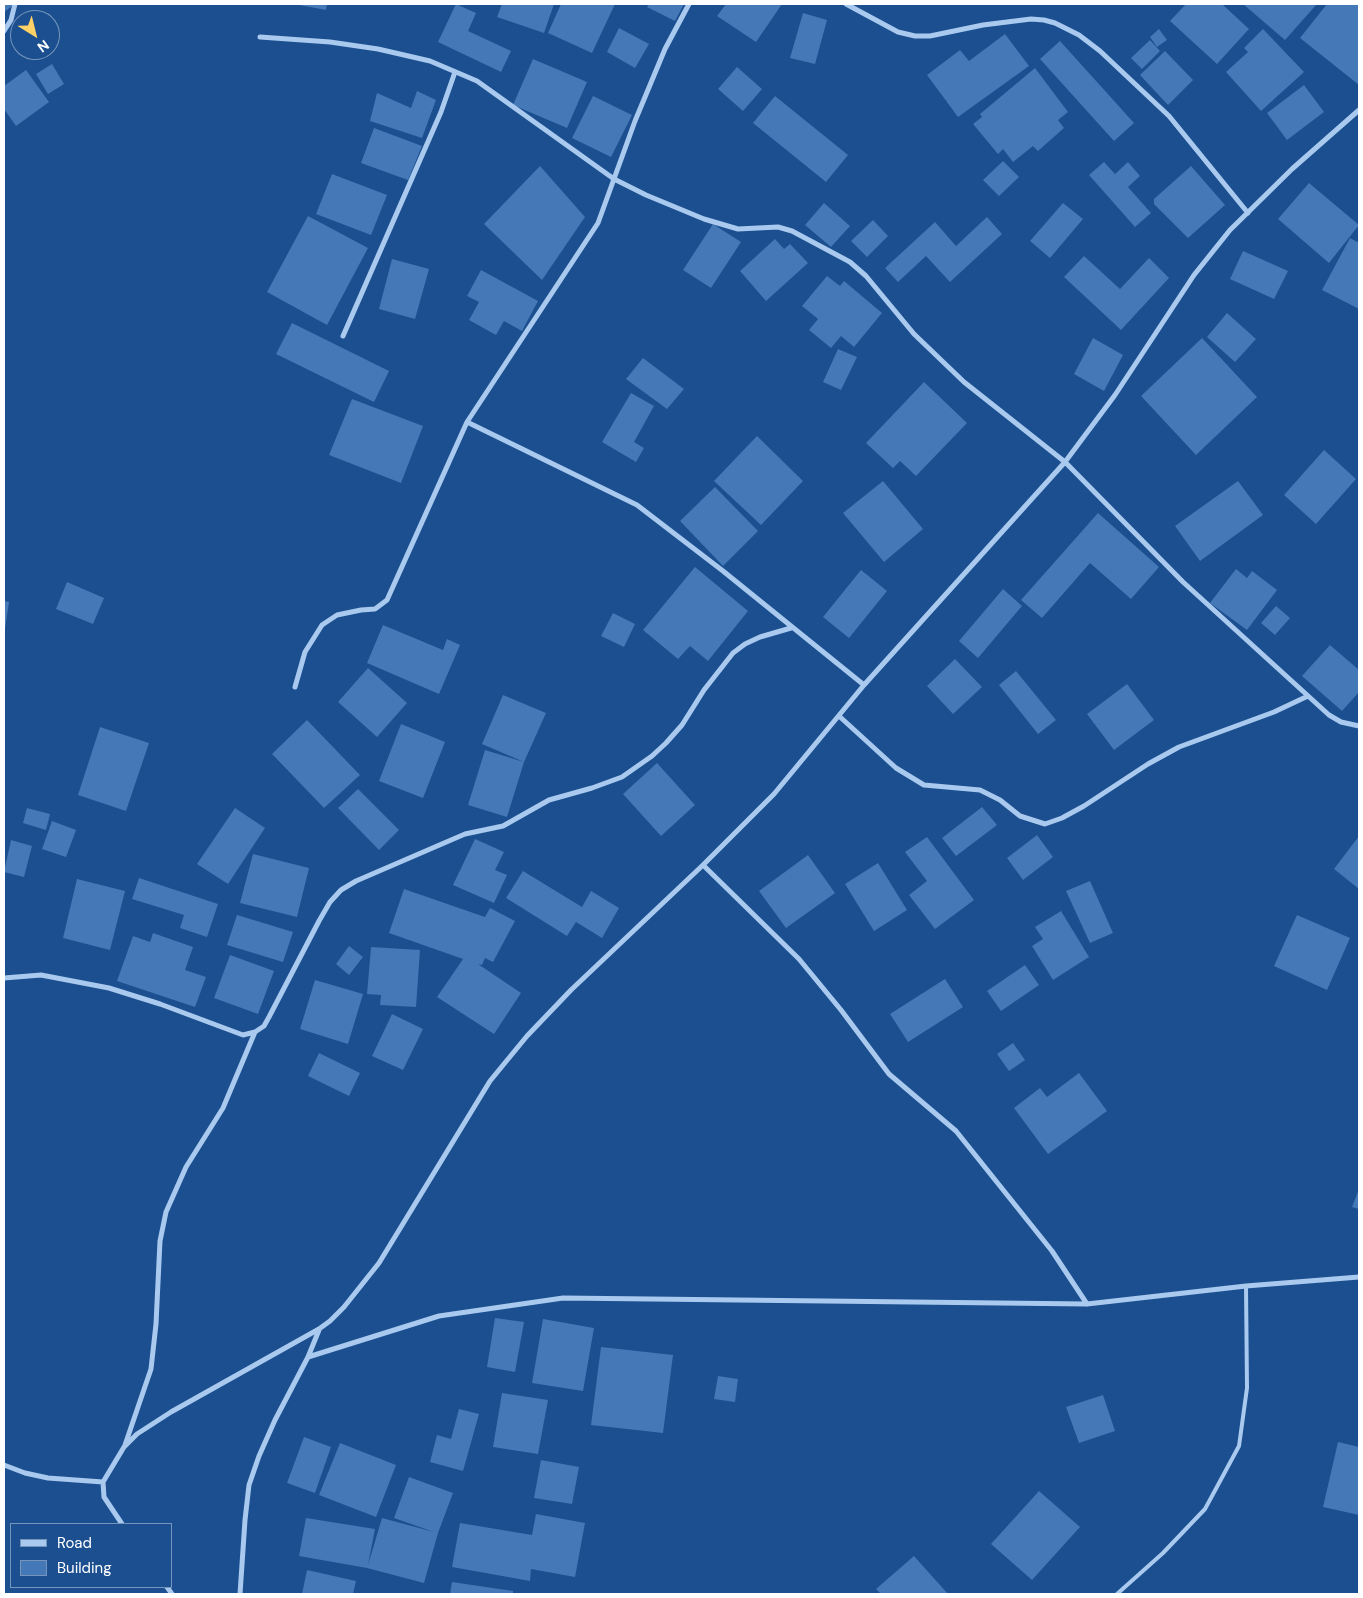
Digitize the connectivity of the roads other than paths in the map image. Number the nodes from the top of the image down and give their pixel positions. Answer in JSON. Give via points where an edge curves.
{"nodes":[{"id":1,"x":15,"y":4,"type":"edge"},
{"id":2,"x":689,"y":4,"type":"edge"},
{"id":3,"x":846,"y":4,"type":"edge"},
{"id":4,"x":4,"y":31,"type":"edge"},
{"id":5,"x":260,"y":37,"type":"dead end"},
{"id":6,"x":455,"y":72,"type":"junction"},
{"id":7,"x":1359,"y":110,"type":"edge"},
{"id":8,"x":614,"y":179,"type":"junction"},
{"id":9,"x":1248,"y":213,"type":"junction"},
{"id":10,"x":343,"y":336,"type":"dead end"},
{"id":11,"x":467,"y":422,"type":"junction"},
{"id":12,"x":1065,"y":462,"type":"junction"},
{"id":13,"x":791,"y":628,"type":"junction"},
{"id":14,"x":864,"y":686,"type":"junction"},
{"id":15,"x":296,"y":687,"type":"dead end"},
{"id":16,"x":1308,"y":696,"type":"junction"},
{"id":17,"x":839,"y":716,"type":"junction"},
{"id":18,"x":1359,"y":726,"type":"edge"},
{"id":19,"x":703,"y":865,"type":"junction"},
{"id":20,"x":4,"y":978,"type":"edge"},
{"id":21,"x":255,"y":1032,"type":"junction"},
{"id":22,"x":1359,"y":1277,"type":"edge"},
{"id":23,"x":1246,"y":1286,"type":"junction"},
{"id":24,"x":1087,"y":1304,"type":"junction"},
{"id":25,"x":319,"y":1329,"type":"junction"},
{"id":26,"x":308,"y":1357,"type":"junction"},
{"id":27,"x":124,"y":1447,"type":"junction"},
{"id":28,"x":4,"y":1465,"type":"edge"},
{"id":29,"x":103,"y":1482,"type":"junction"},
{"id":30,"x":121,"y":1523,"type":"edge"},
{"id":31,"x":240,"y":1594,"type":"edge"},
{"id":32,"x":1118,"y":1594,"type":"edge"}],
"edges":[{"from":1,"to":4,"type":"street"},
{"from":2,"to":8,"type":"street","via":[[665,49]]},
{"from":3,"to":9,"type":"street","via":[[898,32],[915,36],[1031,19],[1055,23],[1079,35],[1169,116]]},
{"from":5,"to":6,"type":"street","via":[[378,48],[430,61]]},
{"from":6,"to":8,"type":"street","via":[[477,81]]},
{"from":6,"to":10,"type":"street","via":[[435,128]]},
{"from":7,"to":9,"type":"street"},
{"from":8,"to":11,"type":"street","via":[[598,222]]},
{"from":8,"to":12,"type":"street","via":[[704,219],[738,229],[778,227],[792,231],[850,262],[866,276],[914,334],[964,382]]},
{"from":9,"to":12,"type":"street","via":[[1194,274],[1115,395]]},
{"from":11,"to":13,"type":"street","via":[[637,506]]},
{"from":11,"to":15,"type":"street","via":[[387,600],[375,609],[337,615],[322,625],[305,652]]},
{"from":12,"to":14,"type":"street"},
{"from":12,"to":16,"type":"street","via":[[1184,582]]},
{"from":13,"to":14,"type":"street"},
{"from":13,"to":21,"type":"street","via":[[760,637],[733,653],[672,737],[622,777],[549,800],[504,826],[465,834],[341,890],[319,921],[264,1026]]},
{"from":14,"to":17,"type":"street"},
{"from":16,"to":17,"type":"street","via":[[1179,747],[1084,806],[1045,824],[1020,816],[1000,800],[980,790],[924,785],[896,768]]},
{"from":16,"to":18,"type":"street","via":[[1329,715]]},
{"from":17,"to":19,"type":"street","via":[[774,794]]},
{"from":19,"to":24,"type":"street","via":[[799,958],[889,1074],[956,1131],[1052,1251]]},
{"from":19,"to":25,"type":"street","via":[[571,990],[514,1051],[490,1081],[379,1263],[344,1307]]},
{"from":20,"to":21,"type":"street","via":[[41,975],[109,988],[243,1035]]},
{"from":21,"to":27,"type":"street","via":[[223,1108],[186,1167],[166,1212],[160,1241],[151,1369]]},
{"from":22,"to":23,"type":"street"},
{"from":23,"to":24,"type":"street"},
{"from":23,"to":32,"type":"lane","via":[[1247,1388],[1239,1446],[1205,1509]]},
{"from":24,"to":26,"type":"street","via":[[563,1298],[439,1316]]},
{"from":25,"to":26,"type":"street"},
{"from":25,"to":27,"type":"street","via":[[171,1412]]},
{"from":26,"to":31,"type":"street","via":[[275,1420],[249,1484]]},
{"from":27,"to":29,"type":"street"},
{"from":28,"to":29,"type":"street","via":[[48,1478]]},
{"from":29,"to":30,"type":"street","via":[[104,1497]]}]}
